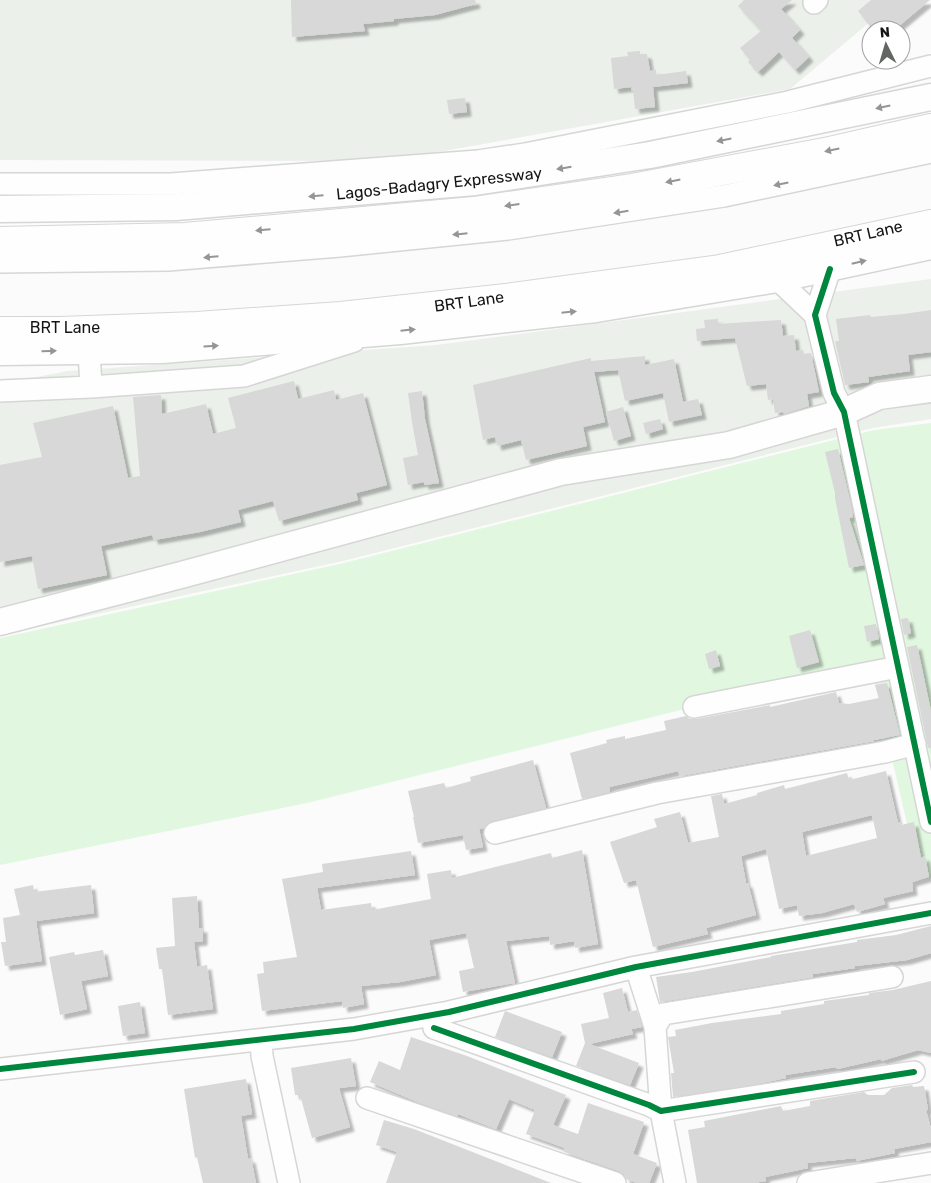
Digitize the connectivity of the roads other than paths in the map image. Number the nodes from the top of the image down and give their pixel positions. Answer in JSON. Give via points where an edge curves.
{"nodes":[{"id":1,"x":931,"y":66,"type":"edge"},
{"id":2,"x":931,"y":97,"type":"edge"},
{"id":3,"x":931,"y":128,"type":"edge"},
{"id":4,"x":931,"y":152,"type":"edge"},
{"id":5,"x":0,"y":184,"type":"edge"},
{"id":6,"x":0,"y":209,"type":"edge"},
{"id":7,"x":931,"y":219,"type":"edge"},
{"id":8,"x":931,"y":224,"type":"edge"},
{"id":9,"x":0,"y":241,"type":"edge"},
{"id":10,"x":931,"y":246,"type":"edge"},
{"id":11,"x":0,"y":262,"type":"edge"},
{"id":12,"x":830,"y":269,"type":"junction"},
{"id":13,"x":777,"y":279,"type":"junction"},
{"id":14,"x":815,"y":315,"type":"junction"},
{"id":15,"x":0,"y":327,"type":"edge"},
{"id":16,"x":0,"y":331,"type":"edge"},
{"id":17,"x":381,"y":333,"type":"junction"},
{"id":18,"x":89,"y":351,"type":"junction"},
{"id":19,"x":0,"y":352,"type":"edge"},
{"id":20,"x":91,"y":387,"type":"junction"},
{"id":21,"x":931,"y":389,"type":"edge"},
{"id":22,"x":0,"y":391,"type":"edge"},
{"id":23,"x":931,"y":403,"type":"edge"},
{"id":24,"x":844,"y":412,"type":"junction"},
{"id":25,"x":0,"y":622,"type":"edge"},
{"id":26,"x":898,"y":667,"type":"junction"},
{"id":27,"x":694,"y":707,"type":"dead end"},
{"id":28,"x":915,"y":744,"type":"junction"},
{"id":29,"x":931,"y":822,"type":"edge"},
{"id":30,"x":495,"y":833,"type":"dead end"},
{"id":31,"x":931,"y":913,"type":"edge"},
{"id":32,"x":636,"y":966,"type":"junction"},
{"id":33,"x":892,"y":977,"type":"dead end"},
{"id":34,"x":655,"y":1026,"type":"junction"},
{"id":35,"x":434,"y":1028,"type":"dead end"},
{"id":36,"x":261,"y":1040,"type":"junction"},
{"id":37,"x":0,"y":1069,"type":"edge"},
{"id":38,"x":914,"y":1072,"type":"dead end"},
{"id":39,"x":367,"y":1098,"type":"dead end"},
{"id":40,"x":661,"y":1111,"type":"junction"},
{"id":41,"x":931,"y":1163,"type":"edge"},
{"id":42,"x":289,"y":1183,"type":"edge"},
{"id":43,"x":616,"y":1183,"type":"edge"},
{"id":44,"x":675,"y":1183,"type":"edge"},
{"id":45,"x":808,"y":1183,"type":"edge"}],
"edges":[{"from":1,"to":5,"type":"street","via":[[788,102],[478,161],[171,184]]},
{"from":2,"to":6,"type":"main road","name":"Lagos-Badagry Expressway","one_way":true,"via":[[650,155],[475,182],[176,207]]},
{"from":3,"to":9,"type":"highway","name":"Lagos-Badagry Expressway","one_way":true,"via":[[830,151],[632,188],[474,211],[185,236]]},
{"from":4,"to":11,"type":"street","one_way":true,"via":[[724,196],[508,230],[168,260]]},
{"from":7,"to":15,"type":"street","name":"BRT Lane","via":[[800,249],[679,271],[407,309],[263,321],[69,328]]},
{"from":8,"to":16,"type":"highway","via":[[720,269],[506,298],[341,316],[197,326]]},
{"from":12,"to":10,"type":"main road","one_way":true},
{"from":12,"to":13,"type":"main road"},
{"from":12,"to":14,"type":"street"},
{"from":13,"to":14,"type":"street"},
{"from":17,"to":13,"type":"main road","one_way":true,"via":[[596,309]]},
{"from":14,"to":24,"type":"street","via":[[834,393]]},
{"from":18,"to":17,"type":"main road","one_way":true,"via":[[162,350]]},
{"from":17,"to":20,"type":"street","via":[[244,376]]},
{"from":19,"to":18,"type":"main road","one_way":true},
{"from":18,"to":20,"type":"street"},
{"from":20,"to":22,"type":"street"},
{"from":21,"to":24,"type":"main road","via":[[879,396]]},
{"from":23,"to":24,"type":"main road","via":[[881,411]]},
{"from":24,"to":25,"type":"main road","via":[[728,446],[562,472]]},
{"from":24,"to":26,"type":"street"},
{"from":26,"to":27,"type":"street"},
{"from":26,"to":28,"type":"street"},
{"from":28,"to":29,"type":"street"},
{"from":28,"to":30,"type":"street","via":[[657,793]]},
{"from":31,"to":32,"type":"street"},
{"from":32,"to":34,"type":"street"},
{"from":32,"to":36,"type":"street","via":[[449,1012],[354,1029]]},
{"from":33,"to":34,"type":"street","via":[[663,1014]]},
{"from":34,"to":40,"type":"street"},
{"from":35,"to":40,"type":"street"},
{"from":36,"to":37,"type":"street"},
{"from":36,"to":42,"type":"street"},
{"from":38,"to":40,"type":"street"},
{"from":39,"to":43,"type":"street"},
{"from":40,"to":44,"type":"street"},
{"from":41,"to":45,"type":"street"}]}
